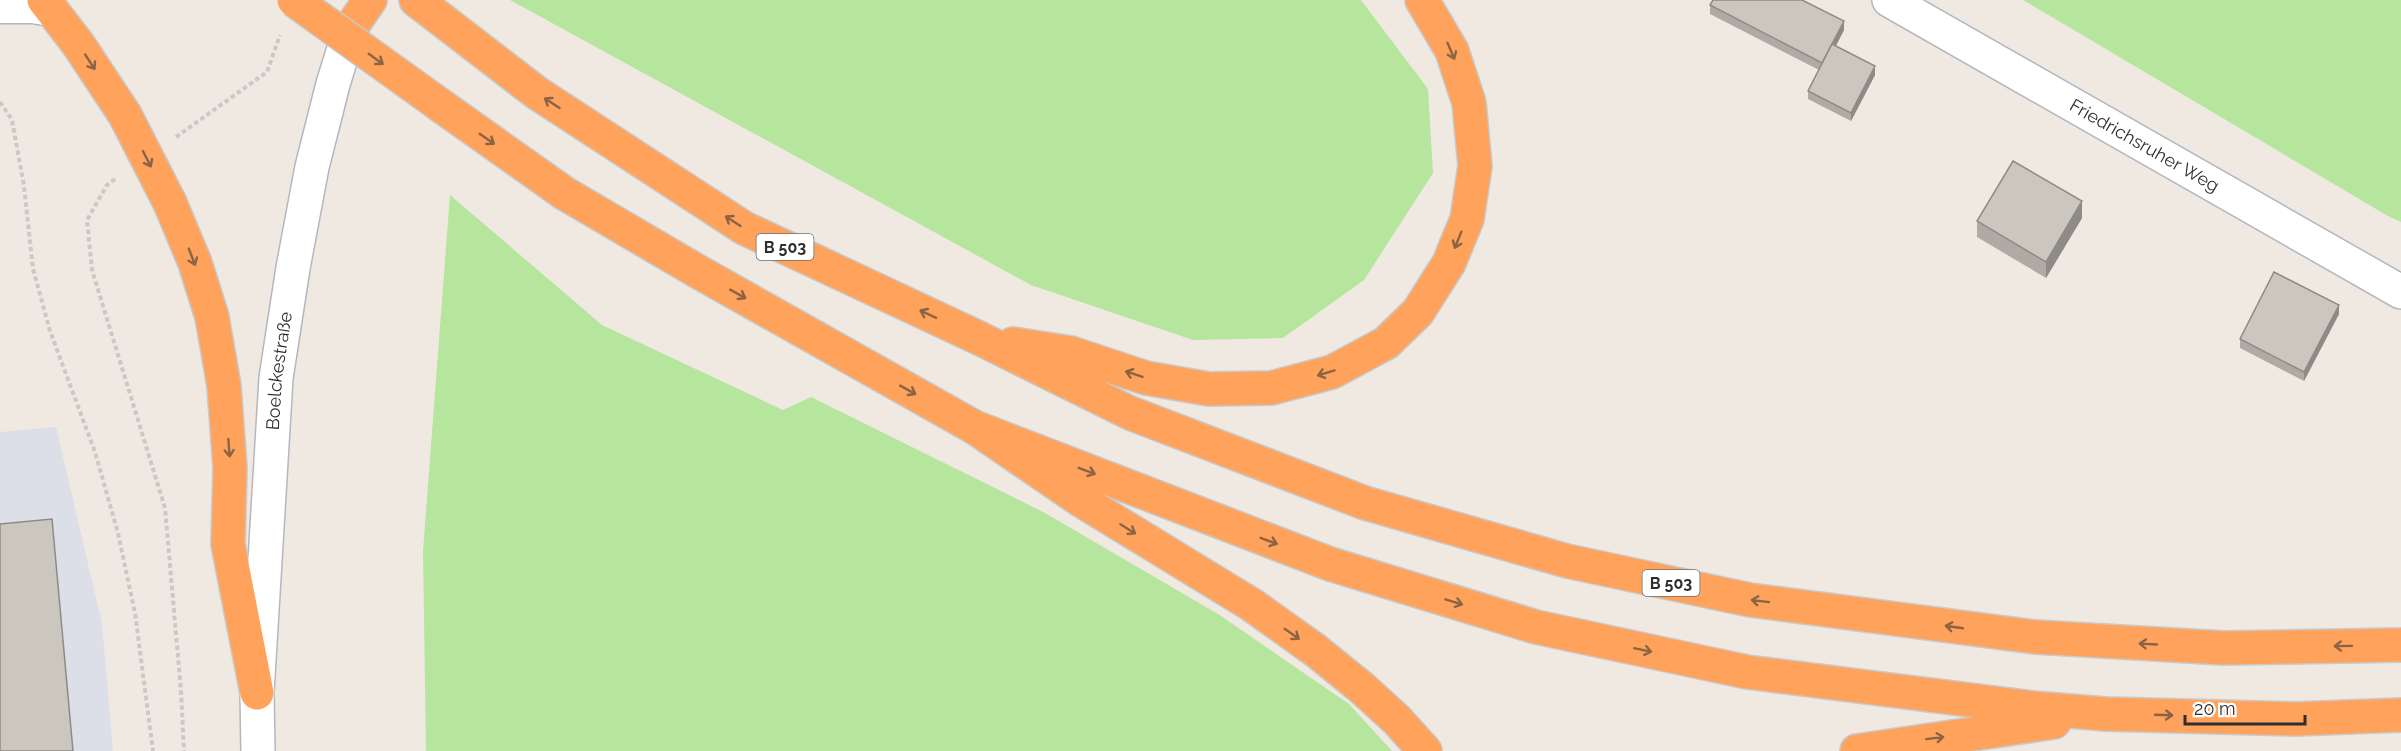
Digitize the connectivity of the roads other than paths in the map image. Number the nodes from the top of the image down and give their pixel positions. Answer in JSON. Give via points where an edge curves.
{"nodes":[{"id":1,"x":294,"y":0,"type":"edge"},
{"id":2,"x":370,"y":0,"type":"edge"},
{"id":3,"x":416,"y":0,"type":"edge"},
{"id":4,"x":1422,"y":0,"type":"edge"},
{"id":5,"x":1889,"y":0,"type":"edge"},
{"id":6,"x":50,"y":7,"type":"edge"},
{"id":7,"x":0,"y":11,"type":"edge"},
{"id":8,"x":355,"y":15,"type":"edge"},
{"id":9,"x":2401,"y":292,"type":"edge"},
{"id":10,"x":981,"y":339,"type":"junction"},
{"id":11,"x":974,"y":426,"type":"junction"},
{"id":12,"x":2401,"y":645,"type":"edge"},
{"id":13,"x":257,"y":693,"type":"junction"},
{"id":14,"x":2106,"y":714,"type":"junction"},
{"id":15,"x":2401,"y":715,"type":"edge"},
{"id":16,"x":258,"y":751,"type":"edge"},
{"id":17,"x":1425,"y":751,"type":"edge"},
{"id":18,"x":1857,"y":751,"type":"edge"}],
"edges":[{"from":1,"to":11,"type":"highway","one_way":true,"bridge":true,"via":[[564,193]]},
{"from":2,"to":8,"type":"highway"},
{"from":10,"to":3,"type":"highway","number":"B 503","one_way":true,"via":[[744,228],[537,93]]},
{"from":4,"to":10,"type":"highway","number":"B 503","one_way":true,"via":[[1452,51],[1469,103],[1475,166],[1467,219],[1449,263],[1418,312],[1386,343],[1332,372],[1271,388],[1209,389],[1146,378],[1071,353]]},
{"from":5,"to":9,"type":"street","name":"Friedrichsruher Weg"},
{"from":6,"to":7,"type":"lane"},
{"from":6,"to":13,"type":"highway","one_way":true,"bridge":true,"via":[[124,115],[170,203],[212,317],[224,386],[230,468],[228,544]]},
{"from":8,"to":13,"type":"street","name":"Boelckestraße","via":[[312,167],[276,378]]},
{"from":12,"to":10,"type":"highway","number":"B 503","one_way":true,"via":[[2224,648],[2035,638],[1750,600],[1567,561],[1365,503],[1130,413]]},
{"from":11,"to":14,"type":"highway","one_way":true,"via":[[1330,564],[1536,627],[1747,672]]},
{"from":11,"to":17,"type":"highway","one_way":true,"via":[[1082,501],[1252,605],[1315,650],[1398,720]]},
{"from":13,"to":16,"type":"street","name":"Boelckestraße"},
{"from":14,"to":15,"type":"highway","one_way":true,"via":[[2295,719]]},
{"from":18,"to":14,"type":"highway","one_way":true}]}
